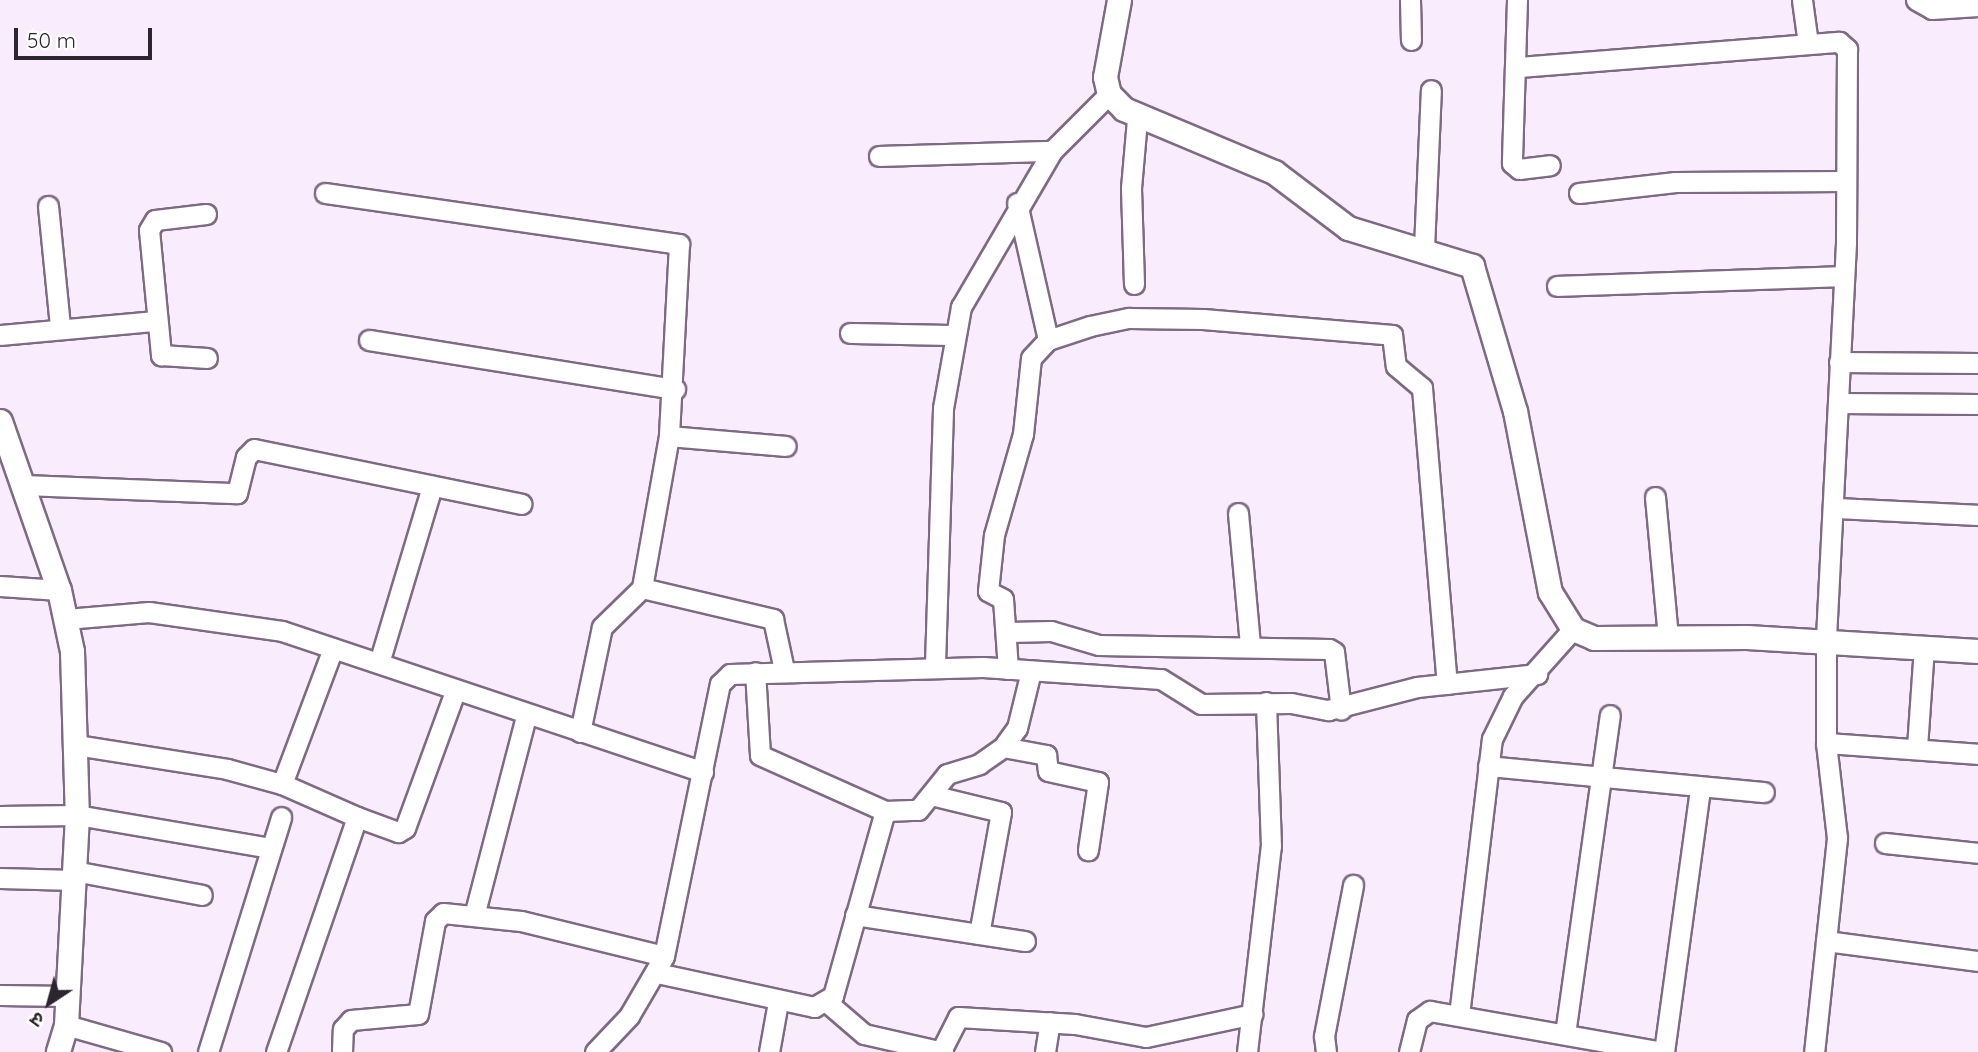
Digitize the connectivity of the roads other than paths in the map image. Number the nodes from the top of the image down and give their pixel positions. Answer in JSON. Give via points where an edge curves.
{"nodes":[{"id":1,"x":1119,"y":0,"type":"edge"},
{"id":2,"x":1410,"y":0,"type":"edge"},
{"id":3,"x":1517,"y":0,"type":"edge"},
{"id":4,"x":1802,"y":0,"type":"edge"},
{"id":5,"x":1916,"y":0,"type":"edge"},
{"id":6,"x":1978,"y":6,"type":"edge"},
{"id":7,"x":1411,"y":40,"type":"dead end"},
{"id":8,"x":1808,"y":44,"type":"junction"},
{"id":9,"x":1519,"y":67,"type":"junction"},
{"id":10,"x":1430,"y":90,"type":"dead end"},
{"id":11,"x":1109,"y":94,"type":"junction"},
{"id":12,"x":1138,"y":119,"type":"junction"},
{"id":13,"x":1052,"y":151,"type":"junction"},
{"id":14,"x":879,"y":156,"type":"dead end"},
{"id":15,"x":1550,"y":165,"type":"dead end"},
{"id":16,"x":1845,"y":181,"type":"junction"},
{"id":17,"x":1579,"y":192,"type":"dead end"},
{"id":18,"x":325,"y":193,"type":"dead end"},
{"id":19,"x":1017,"y":203,"type":"junction"},
{"id":20,"x":48,"y":206,"type":"dead end"},
{"id":21,"x":206,"y":214,"type":"dead end"},
{"id":22,"x":1424,"y":248,"type":"junction"},
{"id":23,"x":1843,"y":276,"type":"junction"},
{"id":24,"x":1134,"y":284,"type":"dead end"},
{"id":25,"x":1557,"y":286,"type":"dead end"},
{"id":26,"x":154,"y":321,"type":"junction"},
{"id":27,"x":60,"y":327,"type":"junction"},
{"id":28,"x":850,"y":333,"type":"dead end"},
{"id":29,"x":0,"y":335,"type":"edge"},
{"id":30,"x":952,"y":335,"type":"junction"},
{"id":31,"x":369,"y":340,"type":"dead end"},
{"id":32,"x":1048,"y":340,"type":"junction"},
{"id":33,"x":207,"y":358,"type":"dead end"},
{"id":34,"x":1839,"y":362,"type":"junction"},
{"id":35,"x":1978,"y":363,"type":"edge"},
{"id":36,"x":675,"y":389,"type":"junction"},
{"id":37,"x":1838,"y":403,"type":"junction"},
{"id":38,"x":1978,"y":404,"type":"edge"},
{"id":39,"x":0,"y":421,"type":"edge"},
{"id":40,"x":669,"y":436,"type":"junction"},
{"id":41,"x":786,"y":446,"type":"dead end"},
{"id":42,"x":24,"y":485,"type":"junction"},
{"id":43,"x":432,"y":486,"type":"junction"},
{"id":44,"x":1656,"y":497,"type":"dead end"},
{"id":45,"x":521,"y":504,"type":"dead end"},
{"id":46,"x":1836,"y":508,"type":"junction"},
{"id":47,"x":1238,"y":513,"type":"dead end"},
{"id":48,"x":1978,"y":515,"type":"edge"},
{"id":49,"x":0,"y":586,"type":"edge"},
{"id":50,"x":642,"y":588,"type":"junction"},
{"id":51,"x":59,"y":590,"type":"junction"},
{"id":52,"x":66,"y":619,"type":"junction"},
{"id":53,"x":1573,"y":629,"type":"junction"},
{"id":54,"x":1009,"y":632,"type":"junction"},
{"id":55,"x":1668,"y":638,"type":"junction"},
{"id":56,"x":1826,"y":641,"type":"junction"},
{"id":57,"x":1250,"y":645,"type":"junction"},
{"id":58,"x":1924,"y":646,"type":"junction"},
{"id":59,"x":333,"y":648,"type":"junction"},
{"id":60,"x":1978,"y":651,"type":"edge"},
{"id":61,"x":379,"y":663,"type":"junction"},
{"id":62,"x":936,"y":664,"type":"junction"},
{"id":63,"x":1008,"y":669,"type":"junction"},
{"id":64,"x":784,"y":670,"type":"junction"},
{"id":65,"x":1031,"y":671,"type":"junction"},
{"id":66,"x":755,"y":672,"type":"junction"},
{"id":67,"x":1537,"y":674,"type":"junction"},
{"id":68,"x":1447,"y":684,"type":"junction"},
{"id":69,"x":455,"y":691,"type":"junction"},
{"id":70,"x":1266,"y":702,"type":"junction"},
{"id":71,"x":1341,"y":710,"type":"junction"},
{"id":72,"x":1610,"y":715,"type":"dead end"},
{"id":73,"x":526,"y":716,"type":"junction"},
{"id":74,"x":580,"y":732,"type":"junction"},
{"id":75,"x":1826,"y":743,"type":"junction"},
{"id":76,"x":76,"y":746,"type":"junction"},
{"id":77,"x":1003,"y":747,"type":"junction"},
{"id":78,"x":1917,"y":747,"type":"junction"},
{"id":79,"x":1978,"y":754,"type":"edge"},
{"id":80,"x":1488,"y":766,"type":"junction"},
{"id":81,"x":703,"y":772,"type":"junction"},
{"id":82,"x":1605,"y":779,"type":"junction"},
{"id":83,"x":282,"y":784,"type":"junction"},
{"id":84,"x":1700,"y":789,"type":"junction"},
{"id":85,"x":1764,"y":792,"type":"dead end"},
{"id":86,"x":931,"y":795,"type":"junction"},
{"id":87,"x":884,"y":811,"type":"junction"},
{"id":88,"x":77,"y":815,"type":"junction"},
{"id":89,"x":0,"y":816,"type":"edge"},
{"id":90,"x":281,"y":817,"type":"dead end"},
{"id":91,"x":357,"y":817,"type":"junction"},
{"id":92,"x":1885,"y":843,"type":"dead end"},
{"id":93,"x":271,"y":848,"type":"junction"},
{"id":94,"x":1088,"y":850,"type":"dead end"},
{"id":95,"x":1978,"y":853,"type":"edge"},
{"id":96,"x":74,"y":876,"type":"junction"},
{"id":97,"x":0,"y":878,"type":"edge"},
{"id":98,"x":1353,"y":885,"type":"dead end"},
{"id":99,"x":202,"y":895,"type":"dead end"},
{"id":100,"x":475,"y":912,"type":"junction"},
{"id":101,"x":855,"y":915,"type":"junction"},
{"id":102,"x":979,"y":934,"type":"junction"},
{"id":103,"x":1025,"y":941,"type":"dead end"},
{"id":104,"x":1826,"y":941,"type":"junction"},
{"id":105,"x":1978,"y":961,"type":"edge"},
{"id":106,"x":660,"y":964,"type":"junction"},
{"id":107,"x":0,"y":995,"type":"edge"},
{"id":108,"x":68,"y":996,"type":"junction"},
{"id":109,"x":778,"y":1002,"type":"junction"},
{"id":110,"x":829,"y":1004,"type":"junction"},
{"id":111,"x":1253,"y":1014,"type":"junction"},
{"id":112,"x":1459,"y":1014,"type":"junction"},
{"id":113,"x":1050,"y":1022,"type":"junction"},
{"id":114,"x":66,"y":1025,"type":"junction"},
{"id":115,"x":1566,"y":1034,"type":"junction"},
{"id":116,"x":1141,"y":1044,"type":"edge"},
{"id":117,"x":943,"y":1051,"type":"edge"},
{"id":118,"x":58,"y":1052,"type":"edge"},
{"id":119,"x":161,"y":1052,"type":"edge"},
{"id":120,"x":208,"y":1052,"type":"edge"},
{"id":121,"x":276,"y":1052,"type":"edge"},
{"id":122,"x":342,"y":1052,"type":"edge"},
{"id":123,"x":595,"y":1052,"type":"edge"},
{"id":124,"x":769,"y":1052,"type":"edge"},
{"id":125,"x":1045,"y":1052,"type":"edge"},
{"id":126,"x":1247,"y":1052,"type":"edge"},
{"id":127,"x":1326,"y":1052,"type":"edge"},
{"id":128,"x":1409,"y":1052,"type":"edge"},
{"id":129,"x":1663,"y":1052,"type":"edge"},
{"id":130,"x":1814,"y":1052,"type":"edge"}],
"edges":[{"from":1,"to":11,"type":"street","via":[[1105,77]]},
{"from":2,"to":7,"type":"street"},
{"from":3,"to":9,"type":"street"},
{"from":4,"to":8,"type":"street"},
{"from":5,"to":6,"type":"street","via":[[1932,9]]},
{"from":8,"to":9,"type":"street"},
{"from":8,"to":16,"type":"street","via":[[1839,42],[1846,49]]},
{"from":9,"to":15,"type":"street","via":[[1512,163],[1519,169]]},
{"from":10,"to":22,"type":"street"},
{"from":11,"to":12,"type":"street"},
{"from":11,"to":13,"type":"street"},
{"from":12,"to":22,"type":"street","via":[[1252,160],[1348,228]]},
{"from":12,"to":24,"type":"street","via":[[1130,188]]},
{"from":13,"to":14,"type":"street"},
{"from":13,"to":19,"type":"street"},
{"from":16,"to":17,"type":"street","via":[[1675,182]]},
{"from":16,"to":23,"type":"street"},
{"from":18,"to":36,"type":"street","via":[[672,240],[682,249]]},
{"from":19,"to":30,"type":"street","via":[[972,282]]},
{"from":19,"to":32,"type":"street"},
{"from":20,"to":27,"type":"street"},
{"from":21,"to":26,"type":"street","via":[[151,223]]},
{"from":22,"to":53,"type":"street","via":[[1457,258],[1479,276],[1515,411],[1550,592]]},
{"from":23,"to":25,"type":"street"},
{"from":23,"to":34,"type":"street"},
{"from":26,"to":27,"type":"street"},
{"from":26,"to":33,"type":"street","via":[[164,359]]},
{"from":27,"to":29,"type":"street"},
{"from":28,"to":30,"type":"street"},
{"from":30,"to":62,"type":"street","via":[[939,484]]},
{"from":31,"to":36,"type":"street"},
{"from":32,"to":54,"type":"street","via":[[1027,366],[1023,434],[991,557],[988,591],[1003,599]]},
{"from":32,"to":68,"type":"street","via":[[1129,318],[1390,333],[1396,366],[1422,388]]},
{"from":34,"to":35,"type":"street"},
{"from":34,"to":37,"type":"street"},
{"from":36,"to":40,"type":"street"},
{"from":37,"to":38,"type":"street"},
{"from":37,"to":46,"type":"street"},
{"from":39,"to":42,"type":"street"},
{"from":40,"to":41,"type":"street"},
{"from":40,"to":50,"type":"street"},
{"from":42,"to":43,"type":"street","via":[[237,494],[246,457],[254,449]]},
{"from":42,"to":51,"type":"street"},
{"from":43,"to":45,"type":"street"},
{"from":43,"to":61,"type":"street"},
{"from":44,"to":55,"type":"street"},
{"from":46,"to":48,"type":"street"},
{"from":46,"to":56,"type":"street"},
{"from":47,"to":57,"type":"street"},
{"from":49,"to":51,"type":"street"},
{"from":50,"to":64,"type":"street","via":[[773,619]]},
{"from":50,"to":74,"type":"street","via":[[602,628]]},
{"from":51,"to":52,"type":"street"},
{"from":52,"to":59,"type":"street","via":[[149,612],[216,617]]},
{"from":52,"to":76,"type":"street"},
{"from":53,"to":55,"type":"street","via":[[1594,638]]},
{"from":53,"to":67,"type":"street"},
{"from":54,"to":57,"type":"street","via":[[1051,631],[1115,645]]},
{"from":54,"to":63,"type":"street"},
{"from":55,"to":56,"type":"street"},
{"from":56,"to":58,"type":"street"},
{"from":56,"to":75,"type":"street"},
{"from":57,"to":71,"type":"street","via":[[1254,652],[1333,650]]},
{"from":58,"to":60,"type":"street"},
{"from":58,"to":78,"type":"street"},
{"from":59,"to":61,"type":"street"},
{"from":59,"to":83,"type":"street"},
{"from":61,"to":69,"type":"street"},
{"from":62,"to":63,"type":"street"},
{"from":62,"to":64,"type":"street"},
{"from":63,"to":65,"type":"street"},
{"from":64,"to":66,"type":"street"},
{"from":65,"to":70,"type":"street","via":[[1161,679],[1214,706]]},
{"from":65,"to":77,"type":"street","via":[[1017,728]]},
{"from":66,"to":81,"type":"street","via":[[723,678]]},
{"from":66,"to":87,"type":"street","via":[[760,755]]},
{"from":67,"to":68,"type":"street"},
{"from":67,"to":80,"type":"street","via":[[1500,716]]},
{"from":68,"to":71,"type":"street"},
{"from":69,"to":73,"type":"street"},
{"from":69,"to":91,"type":"street","via":[[405,828],[398,832]]},
{"from":70,"to":71,"type":"street"},
{"from":70,"to":111,"type":"street","via":[[1271,846]]},
{"from":72,"to":82,"type":"street"},
{"from":73,"to":74,"type":"street"},
{"from":73,"to":100,"type":"street"},
{"from":74,"to":81,"type":"street"},
{"from":75,"to":78,"type":"street"},
{"from":75,"to":104,"type":"street","via":[[1837,825]]},
{"from":76,"to":83,"type":"street"},
{"from":76,"to":88,"type":"street"},
{"from":77,"to":86,"type":"street","via":[[979,764],[947,774]]},
{"from":77,"to":94,"type":"street","via":[[1046,755],[1048,771],[1098,782]]},
{"from":78,"to":79,"type":"street"},
{"from":80,"to":82,"type":"street"},
{"from":80,"to":112,"type":"street"},
{"from":81,"to":106,"type":"street"},
{"from":82,"to":84,"type":"street"},
{"from":82,"to":115,"type":"street"},
{"from":83,"to":91,"type":"street"},
{"from":84,"to":85,"type":"street"},
{"from":84,"to":129,"type":"street"},
{"from":86,"to":87,"type":"street","via":[[918,810]]},
{"from":86,"to":102,"type":"street","via":[[1001,812]]},
{"from":87,"to":101,"type":"street"},
{"from":88,"to":89,"type":"street"},
{"from":88,"to":93,"type":"street"},
{"from":88,"to":96,"type":"street"},
{"from":90,"to":93,"type":"street"},
{"from":91,"to":121,"type":"street"},
{"from":92,"to":95,"type":"street"},
{"from":93,"to":120,"type":"street"},
{"from":96,"to":97,"type":"street"},
{"from":96,"to":99,"type":"street"},
{"from":96,"to":108,"type":"street"},
{"from":98,"to":127,"type":"street","via":[[1324,1036]]},
{"from":100,"to":106,"type":"street"},
{"from":100,"to":122,"type":"street","via":[[443,913],[435,921],[418,1014],[351,1020],[343,1029]]},
{"from":101,"to":102,"type":"street"},
{"from":101,"to":110,"type":"street"},
{"from":102,"to":103,"type":"street"},
{"from":104,"to":105,"type":"street"},
{"from":104,"to":130,"type":"street"},
{"from":106,"to":109,"type":"street"},
{"from":106,"to":123,"type":"street","via":[[613,1037]]},
{"from":107,"to":108,"type":"street"},
{"from":108,"to":114,"type":"street"},
{"from":109,"to":110,"type":"street"},
{"from":109,"to":124,"type":"street"},
{"from":110,"to":117,"type":"street","via":[[864,1034]]},
{"from":111,"to":116,"type":"street"},
{"from":111,"to":126,"type":"street"},
{"from":112,"to":115,"type":"street"},
{"from":112,"to":128,"type":"street","via":[[1421,1014]]},
{"from":113,"to":116,"type":"street"},
{"from":113,"to":117,"type":"street","via":[[958,1017]]},
{"from":113,"to":125,"type":"street"},
{"from":114,"to":118,"type":"street"},
{"from":114,"to":119,"type":"street"},
{"from":115,"to":129,"type":"street"}]}
